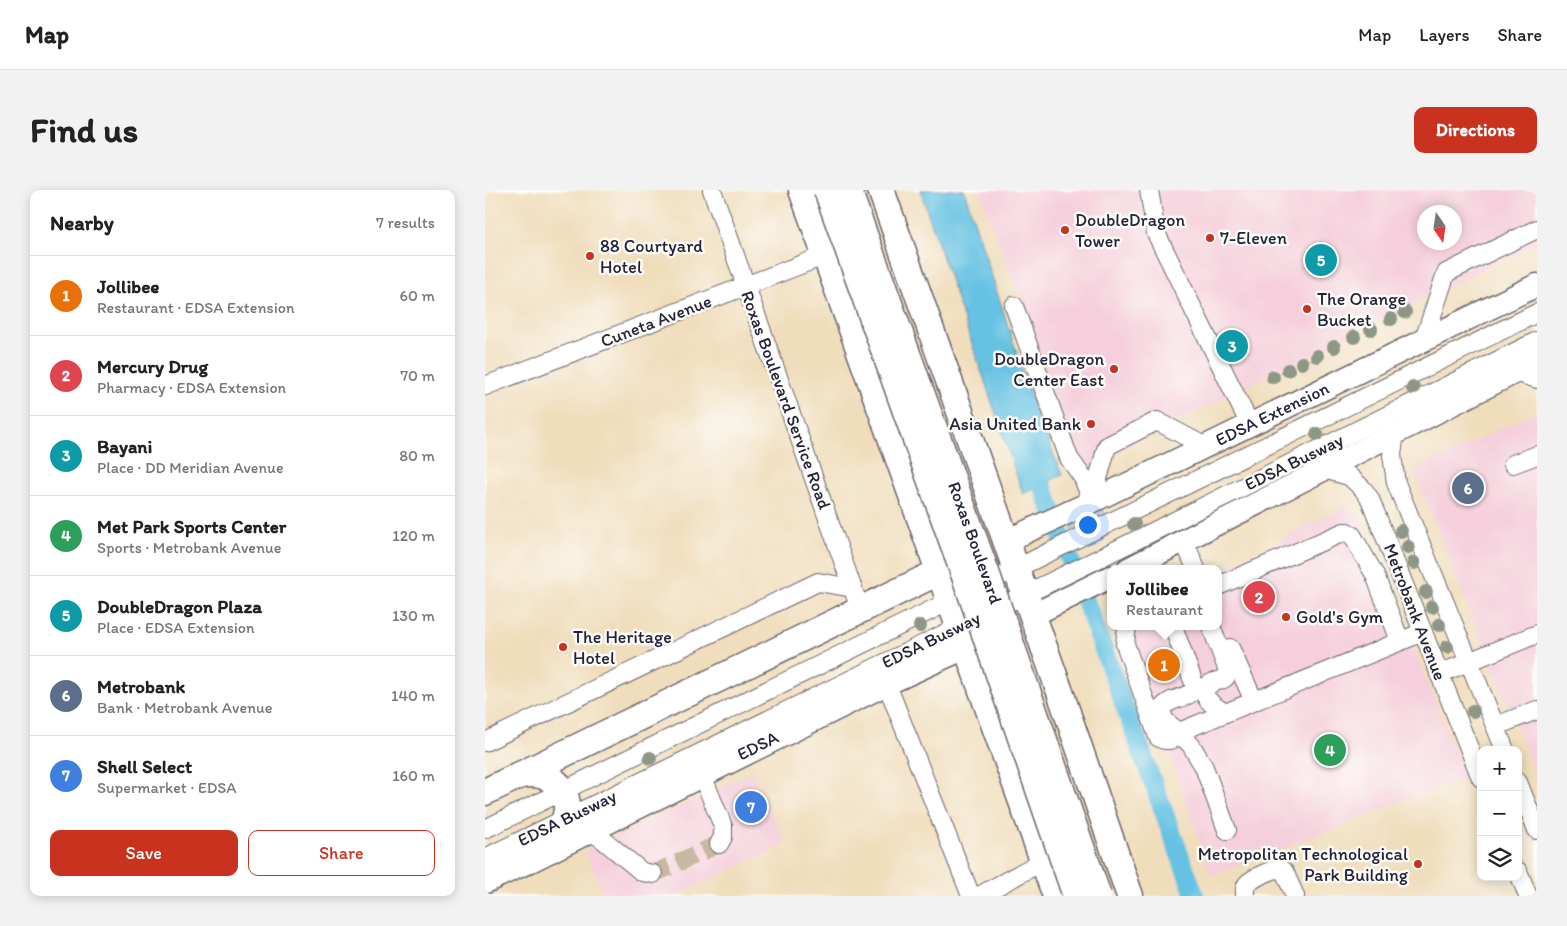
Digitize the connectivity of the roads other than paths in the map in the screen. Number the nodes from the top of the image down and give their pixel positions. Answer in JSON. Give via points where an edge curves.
{"nodes":[{"id":1,"x":712,"y":190,"type":"edge"},
{"id":2,"x":802,"y":190,"type":"edge"},
{"id":3,"x":827,"y":190,"type":"edge"},
{"id":4,"x":848,"y":190,"type":"edge"},
{"id":5,"x":881,"y":190,"type":"edge"},
{"id":6,"x":1149,"y":190,"type":"edge"},
{"id":7,"x":1537,"y":229,"type":"edge"},
{"id":8,"x":826,"y":255,"type":"junction"},
{"id":9,"x":1537,"y":285,"type":"edge"},
{"id":10,"x":746,"y":286,"type":"junction"},
{"id":11,"x":1014,"y":306,"type":"dead end"},
{"id":12,"x":1537,"y":312,"type":"edge"},
{"id":13,"x":1424,"y":340,"type":"junction"},
{"id":14,"x":1537,"y":341,"type":"edge"},
{"id":15,"x":1537,"y":361,"type":"edge"},
{"id":16,"x":1515,"y":372,"type":"junction"},
{"id":17,"x":1537,"y":379,"type":"edge"},
{"id":18,"x":485,"y":386,"type":"edge"},
{"id":19,"x":965,"y":422,"type":"junction"},
{"id":20,"x":1250,"y":424,"type":"junction"},
{"id":21,"x":1395,"y":433,"type":"junction"},
{"id":22,"x":1204,"y":446,"type":"junction"},
{"id":23,"x":897,"y":452,"type":"junction"},
{"id":24,"x":1537,"y":455,"type":"edge"},
{"id":25,"x":1513,"y":464,"type":"dead end"},
{"id":26,"x":1324,"y":469,"type":"junction"},
{"id":27,"x":1089,"y":503,"type":"junction"},
{"id":28,"x":1184,"y":540,"type":"junction"},
{"id":29,"x":1006,"y":541,"type":"junction"},
{"id":30,"x":1111,"y":565,"type":"edge"},
{"id":31,"x":1140,"y":565,"type":"edge"},
{"id":32,"x":1194,"y":565,"type":"edge"},
{"id":33,"x":1107,"y":567,"type":"edge"},
{"id":34,"x":1016,"y":568,"type":"junction"},
{"id":35,"x":939,"y":571,"type":"junction"},
{"id":36,"x":1222,"y":584,"type":"edge"},
{"id":37,"x":857,"y":599,"type":"junction"},
{"id":38,"x":949,"y":601,"type":"junction"},
{"id":39,"x":1029,"y":605,"type":"junction"},
{"id":40,"x":1222,"y":629,"type":"edge"},
{"id":41,"x":1127,"y":630,"type":"edge"},
{"id":42,"x":1175,"y":630,"type":"edge"},
{"id":43,"x":1213,"y":630,"type":"edge"},
{"id":44,"x":1423,"y":632,"type":"junction"},
{"id":45,"x":1537,"y":634,"type":"edge"},
{"id":46,"x":962,"y":636,"type":"junction"},
{"id":47,"x":1400,"y":641,"type":"junction"},
{"id":48,"x":1469,"y":662,"type":"junction"},
{"id":49,"x":1439,"y":674,"type":"junction"},
{"id":50,"x":886,"y":682,"type":"junction"},
{"id":51,"x":1060,"y":692,"type":"junction"},
{"id":52,"x":1254,"y":701,"type":"junction"},
{"id":53,"x":1537,"y":710,"type":"edge"},
{"id":54,"x":1225,"y":713,"type":"junction"},
{"id":55,"x":992,"y":717,"type":"junction"},
{"id":56,"x":1496,"y":726,"type":"junction"},
{"id":57,"x":1180,"y":734,"type":"junction"},
{"id":58,"x":485,"y":742,"type":"edge"},
{"id":59,"x":1504,"y":746,"type":"edge"},
{"id":60,"x":1477,"y":768,"type":"edge"},
{"id":61,"x":701,"y":773,"type":"junction"},
{"id":62,"x":516,"y":776,"type":"junction"},
{"id":63,"x":563,"y":791,"type":"junction"},
{"id":64,"x":1522,"y":791,"type":"edge"},
{"id":65,"x":485,"y":792,"type":"edge"},
{"id":66,"x":565,"y":819,"type":"junction"},
{"id":67,"x":485,"y":829,"type":"edge"},
{"id":68,"x":588,"y":830,"type":"junction"},
{"id":69,"x":1227,"y":830,"type":"dead end"},
{"id":70,"x":1537,"y":830,"type":"edge"},
{"id":71,"x":719,"y":844,"type":"dead end"},
{"id":72,"x":551,"y":849,"type":"junction"},
{"id":73,"x":485,"y":858,"type":"edge"},
{"id":74,"x":1043,"y":861,"type":"junction"},
{"id":75,"x":653,"y":874,"type":"dead end"},
{"id":76,"x":485,"y":880,"type":"edge"},
{"id":77,"x":1522,"y":881,"type":"edge"},
{"id":78,"x":971,"y":896,"type":"edge"},
{"id":79,"x":979,"y":896,"type":"edge"},
{"id":80,"x":1056,"y":896,"type":"edge"},
{"id":81,"x":1077,"y":896,"type":"edge"},
{"id":82,"x":1098,"y":896,"type":"edge"},
{"id":83,"x":1130,"y":896,"type":"edge"},
{"id":84,"x":1245,"y":896,"type":"edge"},
{"id":85,"x":1295,"y":896,"type":"edge"},
{"id":86,"x":1528,"y":896,"type":"edge"}],
"edges":[{"from":1,"to":10,"type":"street","name":"Roxas Boulevard Service Road"},
{"from":2,"to":8,"type":"highway"},
{"from":3,"to":81,"type":"highway","name":"Roxas Boulevard","bridge":true},
{"from":4,"to":82,"type":"highway","name":"Roxas Boulevard","bridge":true},
{"from":5,"to":19,"type":"highway"},
{"from":6,"to":20,"type":"street","via":[[1156,233]]},
{"from":7,"to":13,"type":"street","via":[[1446,273]]},
{"from":8,"to":10,"type":"street","name":"Cuneta Avenue"},
{"from":8,"to":23,"type":"highway"},
{"from":9,"to":13,"type":"main road","name":"EDSA Extension"},
{"from":10,"to":18,"type":"street","name":"Cuneta Avenue"},
{"from":10,"to":37,"type":"street","name":"Roxas Boulevard Service Road"},
{"from":11,"to":27,"type":"street","via":[[1069,458],[1083,478]]},
{"from":12,"to":34,"type":"street","name":"EDSA Busway"},
{"from":13,"to":20,"type":"main road","name":"EDSA Extension"},
{"from":14,"to":30,"type":"street","name":"EDSA Busway"},
{"from":15,"to":16,"type":"main road"},
{"from":16,"to":17,"type":"street"},
{"from":16,"to":21,"type":"main road"},
{"from":19,"to":23,"type":"highway","via":[[950,446],[938,453],[918,457]]},
{"from":19,"to":29,"type":"highway"},
{"from":20,"to":22,"type":"main road","name":"EDSA Extension"},
{"from":21,"to":26,"type":"main road"},
{"from":21,"to":48,"type":"street","name":"Metrobank Avenue","via":[[1392,455],[1397,484]]},
{"from":22,"to":27,"type":"main road","name":"EDSA Extension"},
{"from":22,"to":27,"type":"street","via":[[1157,422],[1107,446]]},
{"from":23,"to":35,"type":"highway"},
{"from":24,"to":25,"type":"street"},
{"from":26,"to":28,"type":"main road"},
{"from":26,"to":44,"type":"street","name":"Metrobank Avenue","via":[[1349,476],[1370,499]]},
{"from":27,"to":29,"type":"main road","name":"EDSA Extension"},
{"from":28,"to":31,"type":"main road"},
{"from":28,"to":32,"type":"street"},
{"from":29,"to":34,"type":"highway"},
{"from":29,"to":35,"type":"highway"},
{"from":33,"to":39,"type":"main road"},
{"from":34,"to":38,"type":"street","name":"EDSA Busway"},
{"from":34,"to":39,"type":"highway"},
{"from":35,"to":37,"type":"highway"},
{"from":35,"to":38,"type":"highway"},
{"from":36,"to":47,"type":"street","via":[[1347,532],[1375,575]]},
{"from":37,"to":58,"type":"street","via":[[818,582]]},
{"from":37,"to":62,"type":"highway"},
{"from":38,"to":46,"type":"highway"},
{"from":38,"to":63,"type":"street","name":"EDSA Busway"},
{"from":39,"to":46,"type":"highway","name":"EDSA"},
{"from":39,"to":51,"type":"highway"},
{"from":40,"to":52,"type":"street"},
{"from":41,"to":57,"type":"street","via":[[1125,644],[1158,738],[1168,741]]},
{"from":42,"to":57,"type":"street","via":[[1196,686],[1195,691],[1166,704],[1161,711],[1165,721]]},
{"from":43,"to":54,"type":"street","via":[[1228,674],[1210,684],[1205,693],[1211,704]]},
{"from":44,"to":47,"type":"street"},
{"from":44,"to":49,"type":"street","name":"Metrobank Avenue"},
{"from":45,"to":48,"type":"street"},
{"from":46,"to":50,"type":"highway","name":"EDSA"},
{"from":46,"to":55,"type":"highway"},
{"from":46,"to":66,"type":"street","name":"EDSA Busway"},
{"from":47,"to":52,"type":"street"},
{"from":48,"to":49,"type":"street"},
{"from":48,"to":56,"type":"street","name":"Metrobank Avenue"},
{"from":49,"to":60,"type":"street","name":"Metrobank Avenue"},
{"from":50,"to":61,"type":"highway","name":"EDSA"},
{"from":50,"to":78,"type":"street"},
{"from":51,"to":55,"type":"highway","via":[[1037,677],[1023,677],[999,691]]},
{"from":51,"to":83,"type":"highway"},
{"from":52,"to":54,"type":"street"},
{"from":53,"to":56,"type":"street"},
{"from":54,"to":57,"type":"street"},
{"from":55,"to":74,"type":"highway"},
{"from":56,"to":59,"type":"street","name":"Metrobank Avenue"},
{"from":57,"to":69,"type":"street","via":[[1204,767]]},
{"from":61,"to":68,"type":"highway","name":"EDSA"},
{"from":61,"to":71,"type":"street","via":[[723,826]]},
{"from":62,"to":63,"type":"highway","via":[[537,773],[547,776]]},
{"from":62,"to":65,"type":"highway"},
{"from":63,"to":66,"type":"highway","via":[[567,810]]},
{"from":63,"to":67,"type":"street","name":"EDSA Busway"},
{"from":64,"to":70,"type":"street"},
{"from":66,"to":72,"type":"highway"},
{"from":66,"to":73,"type":"street","name":"EDSA Busway"},
{"from":68,"to":72,"type":"highway","name":"EDSA"},
{"from":68,"to":75,"type":"street","via":[[642,872]]},
{"from":72,"to":76,"type":"highway","name":"EDSA"},
{"from":74,"to":79,"type":"street"},
{"from":74,"to":80,"type":"highway"},
{"from":77,"to":86,"type":"street"},
{"from":84,"to":85,"type":"street","via":[[1247,884],[1279,868],[1285,873]]}]}
